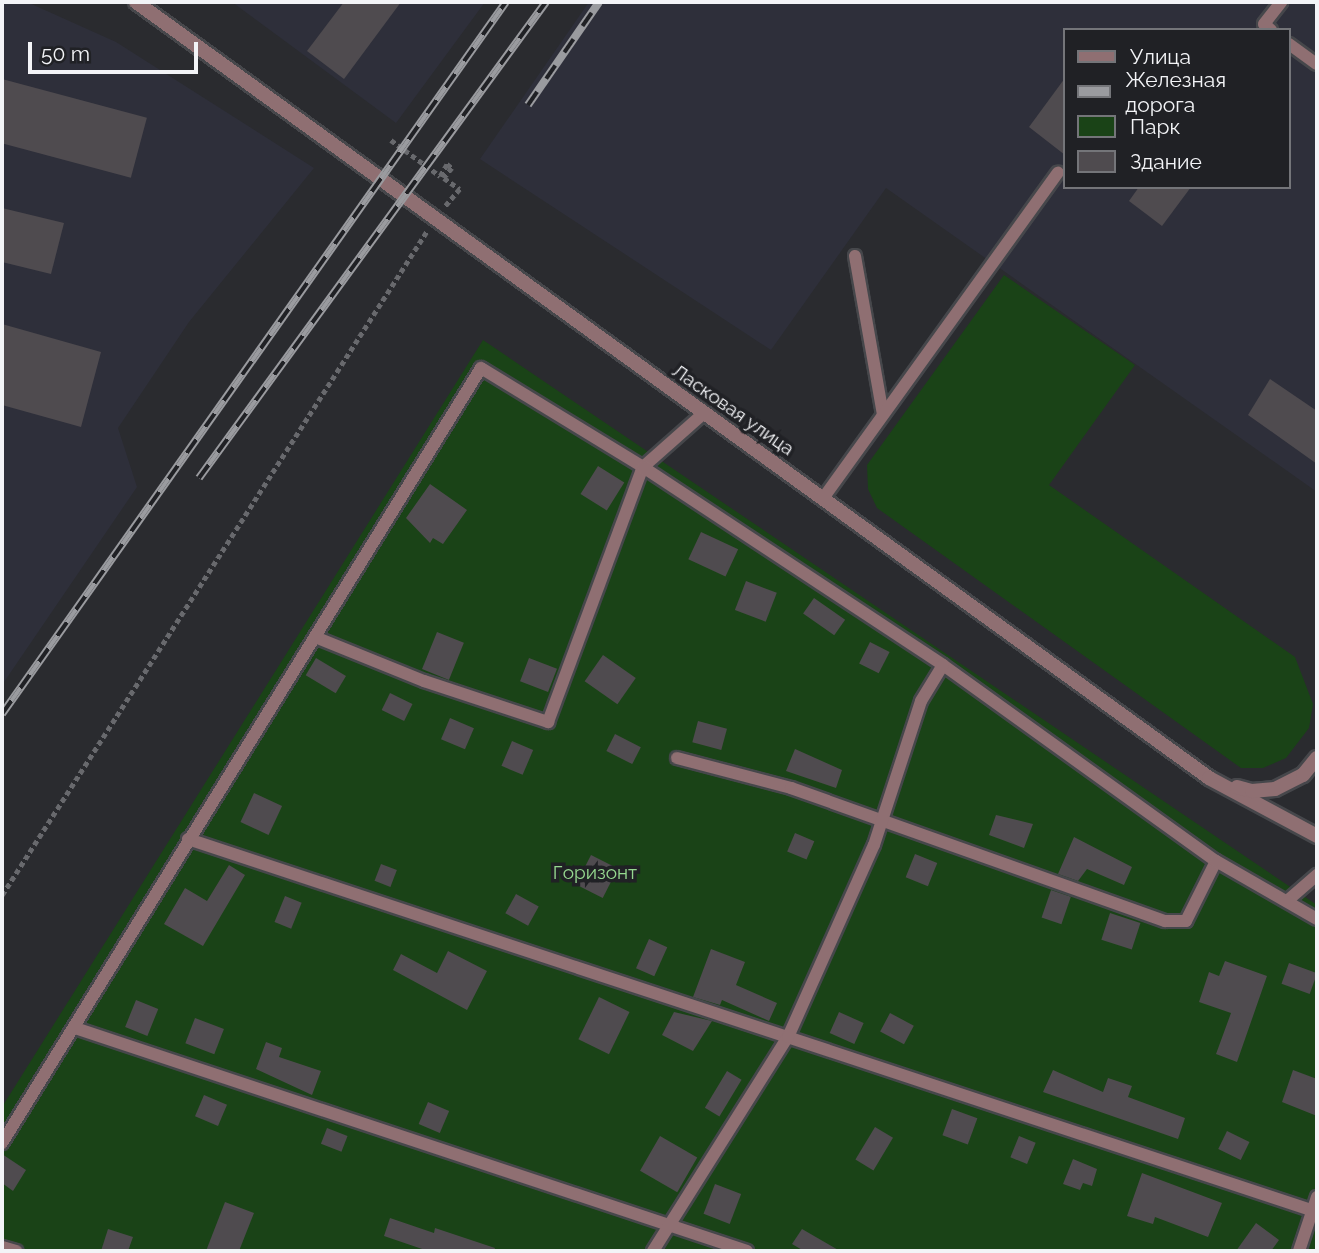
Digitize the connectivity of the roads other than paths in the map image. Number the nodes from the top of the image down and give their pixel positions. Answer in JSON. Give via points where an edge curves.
{"nodes":[{"id":1,"x":136,"y":2,"type":"edge"},
{"id":2,"x":1281,"y":2,"type":"edge"},
{"id":3,"x":1269,"y":28,"type":"edge"},
{"id":4,"x":1291,"y":45,"type":"edge"},
{"id":5,"x":1317,"y":64,"type":"edge"},
{"id":6,"x":1058,"y":173,"type":"dead end"},
{"id":7,"x":855,"y":256,"type":"dead end"},
{"id":8,"x":703,"y":414,"type":"junction"},
{"id":9,"x":883,"y":414,"type":"junction"},
{"id":10,"x":643,"y":467,"type":"junction"},
{"id":11,"x":824,"y":497,"type":"junction"},
{"id":12,"x":315,"y":636,"type":"junction"},
{"id":13,"x":943,"y":665,"type":"junction"},
{"id":14,"x":677,"y":758,"type":"dead end"},
{"id":15,"x":1317,"y":758,"type":"edge"},
{"id":16,"x":1209,"y":778,"type":"junction"},
{"id":17,"x":881,"y":820,"type":"junction"},
{"id":18,"x":1317,"y":836,"type":"edge"},
{"id":19,"x":188,"y":839,"type":"junction"},
{"id":20,"x":1216,"y":861,"type":"junction"},
{"id":21,"x":1317,"y":875,"type":"edge"},
{"id":22,"x":1287,"y":901,"type":"junction"},
{"id":23,"x":1317,"y":919,"type":"edge"},
{"id":24,"x":75,"y":1028,"type":"junction"},
{"id":25,"x":788,"y":1037,"type":"junction"},
{"id":26,"x":2,"y":1143,"type":"edge"},
{"id":27,"x":1317,"y":1197,"type":"edge"},
{"id":28,"x":1315,"y":1211,"type":"edge"},
{"id":29,"x":668,"y":1225,"type":"junction"},
{"id":30,"x":2,"y":1247,"type":"edge"},
{"id":31,"x":16,"y":1251,"type":"edge"},
{"id":32,"x":653,"y":1251,"type":"edge"},
{"id":33,"x":747,"y":1251,"type":"edge"},
{"id":34,"x":1298,"y":1251,"type":"edge"}],
"edges":[{"from":1,"to":8,"type":"street","name":"Ласковая улица"},
{"from":2,"to":3,"type":"lane","via":[[1264,24]]},
{"from":4,"to":5,"type":"lane"},
{"from":6,"to":9,"type":"lane"},
{"from":7,"to":9,"type":"lane"},
{"from":8,"to":10,"type":"lane"},
{"from":8,"to":11,"type":"street","name":"Ласковая улица"},
{"from":9,"to":11,"type":"lane"},
{"from":10,"to":12,"type":"lane","via":[[481,368]]},
{"from":10,"to":12,"type":"lane","via":[[548,722],[424,681]]},
{"from":10,"to":13,"type":"lane"},
{"from":11,"to":16,"type":"street","name":"Ласковая улица"},
{"from":12,"to":19,"type":"lane"},
{"from":13,"to":17,"type":"lane","via":[[921,701]]},
{"from":13,"to":20,"type":"lane"},
{"from":14,"to":17,"type":"lane","via":[[791,788]]},
{"from":15,"to":16,"type":"street","via":[[1303,775],[1275,789],[1252,792]]},
{"from":16,"to":18,"type":"street","name":"Ласковая улица"},
{"from":17,"to":20,"type":"lane","via":[[1164,921],[1186,921]]},
{"from":17,"to":25,"type":"lane"},
{"from":19,"to":24,"type":"lane"},
{"from":19,"to":25,"type":"lane"},
{"from":20,"to":22,"type":"lane"},
{"from":21,"to":22,"type":"lane"},
{"from":22,"to":23,"type":"lane"},
{"from":24,"to":26,"type":"lane"},
{"from":24,"to":29,"type":"lane"},
{"from":25,"to":28,"type":"lane"},
{"from":25,"to":29,"type":"lane"},
{"from":27,"to":28,"type":"lane"},
{"from":28,"to":34,"type":"lane"},
{"from":29,"to":32,"type":"lane"},
{"from":29,"to":33,"type":"lane"},
{"from":30,"to":31,"type":"lane"}]}
